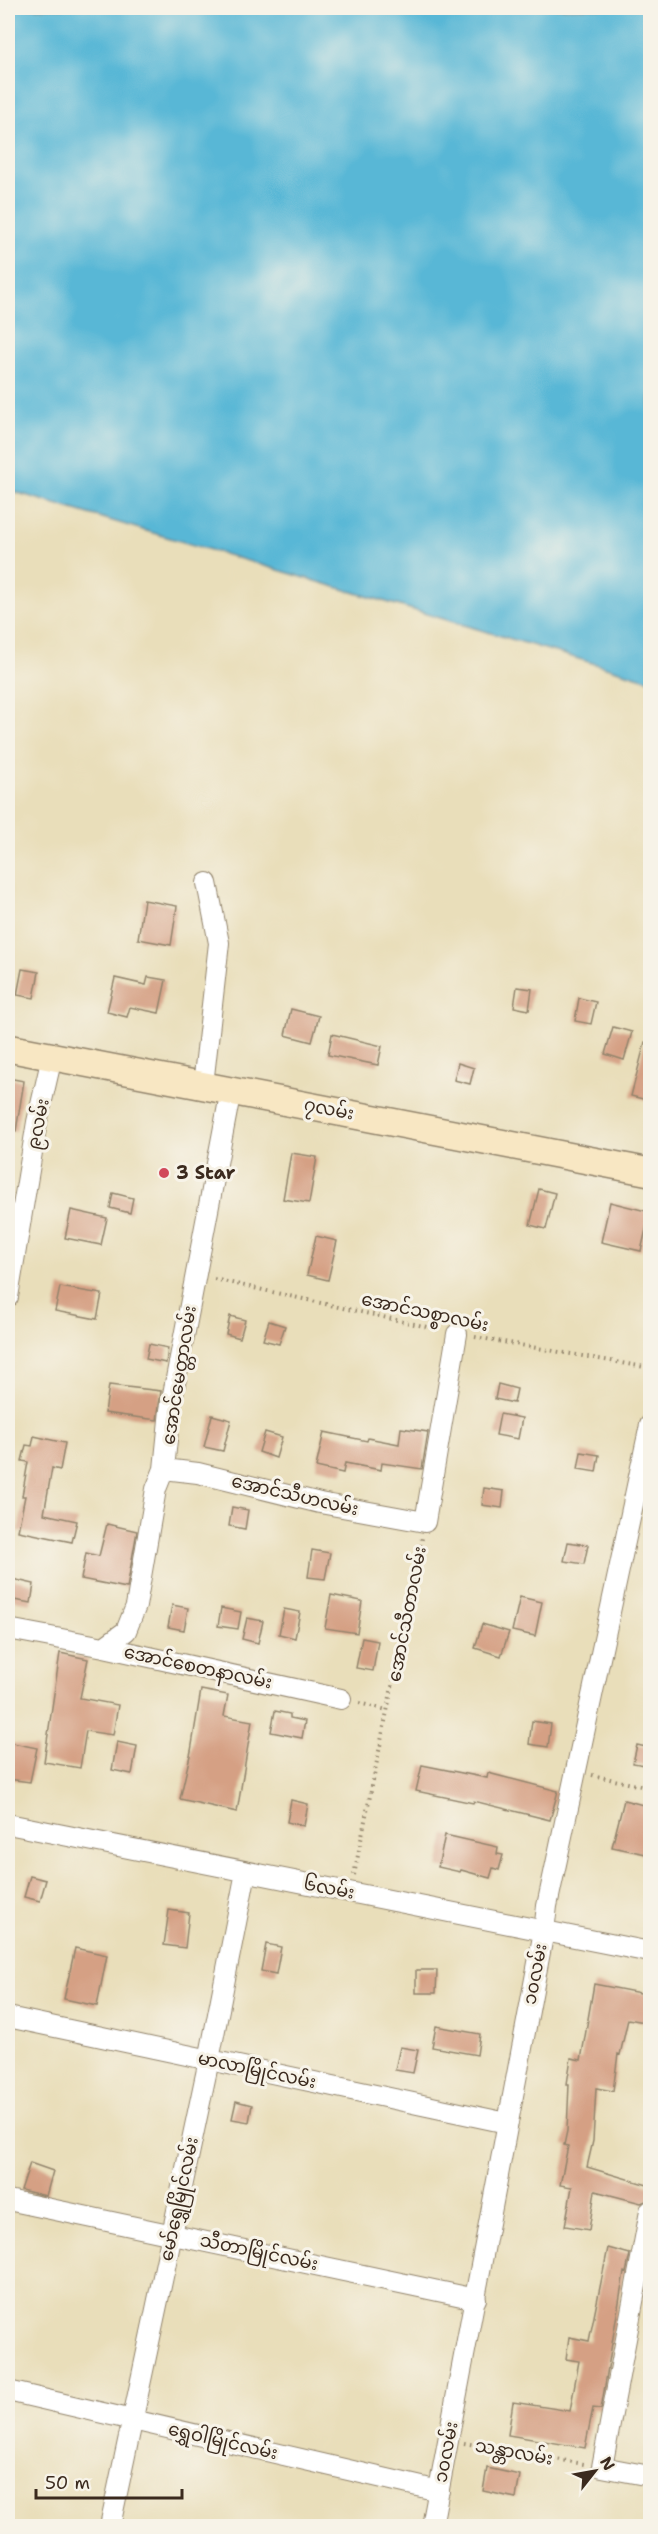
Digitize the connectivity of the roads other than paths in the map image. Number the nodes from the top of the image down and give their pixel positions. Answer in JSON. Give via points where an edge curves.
{"nodes":[{"id":1,"x":207,"y":883,"type":"dead end"},
{"id":2,"x":8,"y":1048,"type":"edge"},
{"id":3,"x":52,"y":1058,"type":"junction"},
{"id":4,"x":203,"y":1085,"type":"junction"},
{"id":5,"x":231,"y":1090,"type":"junction"},
{"id":6,"x":651,"y":1172,"type":"edge"},
{"id":7,"x":8,"y":1297,"type":"edge"},
{"id":8,"x":457,"y":1334,"type":"road end"},
{"id":9,"x":651,"y":1425,"type":"edge"},
{"id":10,"x":164,"y":1469,"type":"junction"},
{"id":11,"x":425,"y":1522,"type":"joint"},
{"id":12,"x":8,"y":1629,"type":"edge"},
{"id":13,"x":104,"y":1647,"type":"junction"},
{"id":14,"x":341,"y":1699,"type":"road end"},
{"id":15,"x":8,"y":1824,"type":"edge"},
{"id":16,"x":246,"y":1872,"type":"junction"},
{"id":17,"x":544,"y":1931,"type":"junction"},
{"id":18,"x":651,"y":1952,"type":"edge"},
{"id":19,"x":8,"y":2017,"type":"edge"},
{"id":20,"x":209,"y":2060,"type":"junction"},
{"id":21,"x":507,"y":2123,"type":"junction"},
{"id":22,"x":8,"y":2200,"type":"edge"},
{"id":23,"x":651,"y":2211,"type":"edge"},
{"id":24,"x":172,"y":2234,"type":"junction"},
{"id":25,"x":476,"y":2299,"type":"junction"},
{"id":26,"x":8,"y":2391,"type":"edge"},
{"id":27,"x":132,"y":2420,"type":"junction"},
{"id":28,"x":651,"y":2476,"type":"edge"},
{"id":29,"x":439,"y":2492,"type":"junction"},
{"id":30,"x":110,"y":2526,"type":"edge"},
{"id":31,"x":432,"y":2526,"type":"edge"}],
"edges":[{"from":1,"to":4,"type":"street","via":[[219,943]]},
{"from":2,"to":3,"type":"street","name":"၇လမ်း"},
{"from":3,"to":4,"type":"street","name":"၇လမ်း"},
{"from":3,"to":7,"type":"street","name":"၉လမ်း","via":[[37,1122]]},
{"from":4,"to":5,"type":"street","name":"၇လမ်း"},
{"from":5,"to":6,"type":"street","name":"၇လမ်း"},
{"from":5,"to":10,"type":"street","name":"အောင်မေတ္တာလမ်း","via":[[170,1410]]},
{"from":8,"to":11,"type":"street","name":"အောင်သီတာလမ်း"},
{"from":9,"to":17,"type":"street","name":"၁၀လမ်း"},
{"from":10,"to":11,"type":"street","name":"အောင်သီဟလမ်း"},
{"from":10,"to":13,"type":"street","name":"အောင်မေတ္တာလမ်း","via":[[156,1489],[136,1606],[126,1631]]},
{"from":12,"to":13,"type":"street","name":"အောင်စေတနာလမ်း"},
{"from":13,"to":14,"type":"street","name":"အောင်စေတနာလမ်း"},
{"from":15,"to":16,"type":"street","name":"၆လမ်း"},
{"from":16,"to":17,"type":"street","name":"၆လမ်း"},
{"from":16,"to":20,"type":"street","name":"မော်ရွှေမြိုင်လမ်း"},
{"from":17,"to":18,"type":"street","name":"၆လမ်း"},
{"from":17,"to":21,"type":"street","name":"၁၀လမ်း"},
{"from":19,"to":20,"type":"street","name":"မာလာမြိုင်လမ်း"},
{"from":20,"to":21,"type":"street","name":"မာလာမြိုင်လမ်း"},
{"from":20,"to":24,"type":"street","name":"မော်ရွှေမြိုင်လမ်း"},
{"from":21,"to":25,"type":"street","name":"၁၀လမ်း"},
{"from":22,"to":24,"type":"street","name":"သီတာမြိုင်လမ်း"},
{"from":23,"to":28,"type":"street","via":[[602,2467]]},
{"from":24,"to":25,"type":"street","name":"သီတာမြိုင်လမ်း"},
{"from":24,"to":27,"type":"street","name":"မော်ရွှေမြိုင်လမ်း"},
{"from":25,"to":29,"type":"street","name":"၁၀လမ်း"},
{"from":26,"to":27,"type":"street","name":"ရွှေဝါမြိုင်လမ်း"},
{"from":27,"to":29,"type":"street","name":"ရွှေဝါမြိုင်လမ်း"},
{"from":27,"to":30,"type":"street","name":"မော်ရွှေမြိုင်လမ်း"},
{"from":29,"to":31,"type":"street","name":"၁၀လမ်း"}]}
